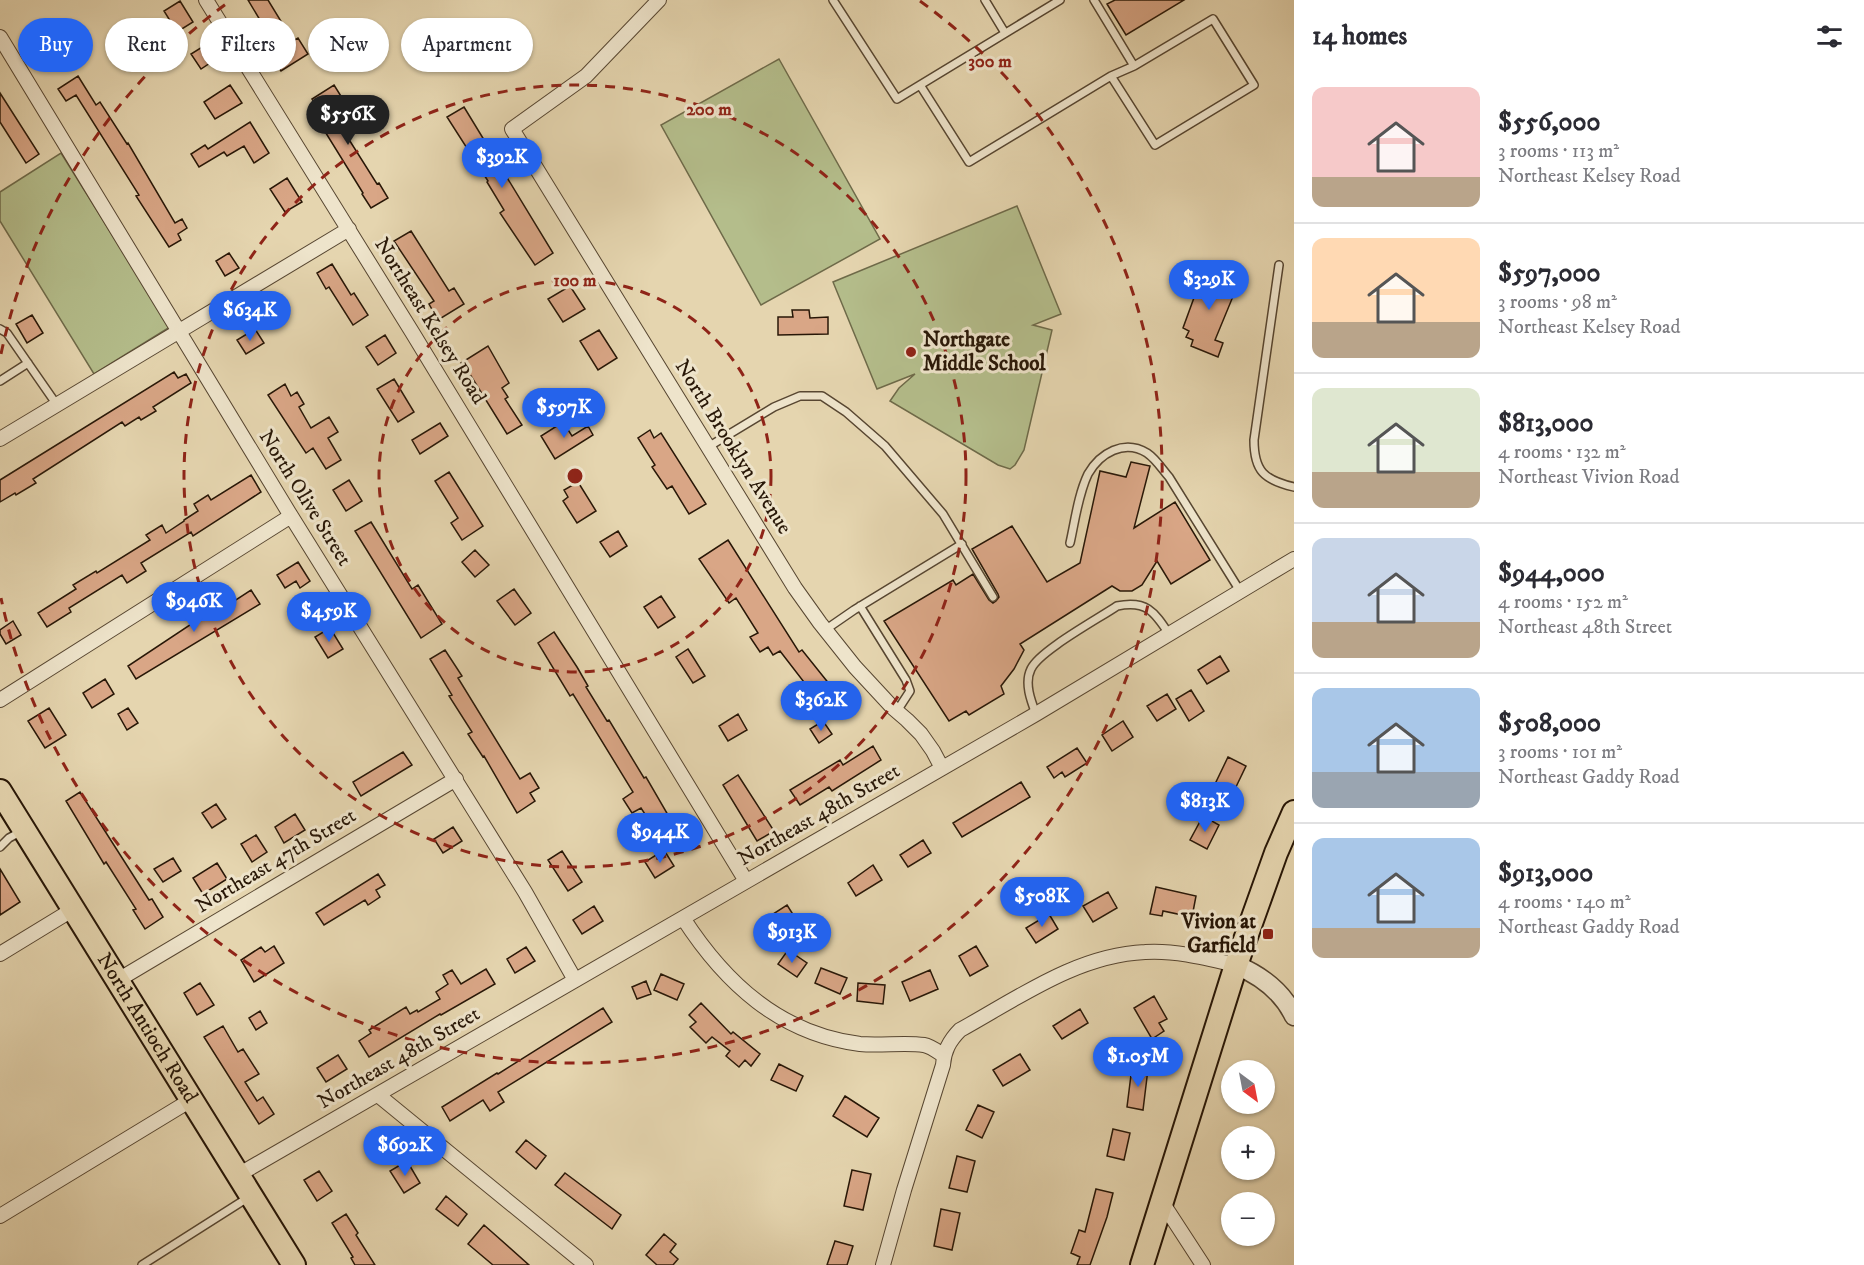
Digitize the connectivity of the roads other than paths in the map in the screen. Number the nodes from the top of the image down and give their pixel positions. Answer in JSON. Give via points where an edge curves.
{"nodes":[{"id":1,"x":206,"y":0,"type":"edge"},
{"id":2,"x":659,"y":0,"type":"edge"},
{"id":3,"x":833,"y":0,"type":"edge"},
{"id":4,"x":985,"y":0,"type":"edge"},
{"id":5,"x":1060,"y":0,"type":"edge"},
{"id":6,"x":1094,"y":0,"type":"edge"},
{"id":7,"x":1005,"y":33,"type":"junction"},
{"id":8,"x":0,"y":37,"type":"edge"},
{"id":9,"x":1134,"y":66,"type":"junction"},
{"id":10,"x":1111,"y":76,"type":"junction"},
{"id":11,"x":920,"y":85,"type":"junction"},
{"id":12,"x":349,"y":229,"type":"junction"},
{"id":13,"x":1279,"y":265,"type":"dead end"},
{"id":14,"x":1,"y":329,"type":"edge"},
{"id":15,"x":178,"y":332,"type":"junction"},
{"id":16,"x":28,"y":363,"type":"junction"},
{"id":17,"x":0,"y":381,"type":"edge"},
{"id":18,"x":57,"y":405,"type":"junction"},
{"id":19,"x":0,"y":439,"type":"edge"},
{"id":20,"x":708,"y":447,"type":"junction"},
{"id":21,"x":1294,"y":487,"type":"edge"},
{"id":22,"x":291,"y":516,"type":"junction"},
{"id":23,"x":1070,"y":543,"type":"dead end"},
{"id":24,"x":962,"y":544,"type":"junction"},
{"id":25,"x":1294,"y":559,"type":"edge"},
{"id":26,"x":1240,"y":591,"type":"junction"},
{"id":27,"x":993,"y":597,"type":"dead end"},
{"id":28,"x":860,"y":606,"type":"junction"},
{"id":29,"x":825,"y":630,"type":"junction"},
{"id":30,"x":1169,"y":634,"type":"junction"},
{"id":31,"x":0,"y":700,"type":"edge"},
{"id":32,"x":897,"y":711,"type":"junction"},
{"id":33,"x":1036,"y":714,"type":"junction"},
{"id":34,"x":942,"y":768,"type":"junction"},
{"id":35,"x":456,"y":779,"type":"junction"},
{"id":36,"x":0,"y":791,"type":"edge"},
{"id":37,"x":1294,"y":812,"type":"edge"},
{"id":38,"x":24,"y":830,"type":"junction"},
{"id":39,"x":0,"y":848,"type":"edge"},
{"id":40,"x":747,"y":881,"type":"junction"},
{"id":41,"x":72,"y":910,"type":"junction"},
{"id":42,"x":683,"y":918,"type":"junction"},
{"id":43,"x":0,"y":954,"type":"edge"},
{"id":44,"x":1236,"y":965,"type":"junction"},
{"id":45,"x":118,"y":980,"type":"junction"},
{"id":46,"x":575,"y":980,"type":"junction"},
{"id":47,"x":1294,"y":1016,"type":"edge"},
{"id":48,"x":944,"y":1056,"type":"junction"},
{"id":49,"x":378,"y":1095,"type":"junction"},
{"id":50,"x":191,"y":1100,"type":"junction"},
{"id":51,"x":238,"y":1175,"type":"junction"},
{"id":52,"x":251,"y":1196,"type":"junction"},
{"id":53,"x":1162,"y":1202,"type":"junction"},
{"id":54,"x":0,"y":1216,"type":"edge"},
{"id":55,"x":142,"y":1265,"type":"edge"},
{"id":56,"x":294,"y":1265,"type":"edge"},
{"id":57,"x":586,"y":1265,"type":"edge"},
{"id":58,"x":883,"y":1265,"type":"edge"},
{"id":59,"x":1142,"y":1265,"type":"edge"},
{"id":60,"x":1203,"y":1265,"type":"edge"}],
"edges":[{"from":1,"to":12,"type":"street","name":"Northeast Kelsey Road"},
{"from":2,"to":20,"type":"street","name":"North Brooklyn Avenue","via":[[586,76],[512,129]]},
{"from":3,"to":11,"type":"lane","via":[[897,99]]},
{"from":4,"to":7,"type":"lane"},
{"from":5,"to":7,"type":"lane"},
{"from":6,"to":9,"type":"lane"},
{"from":7,"to":11,"type":"lane"},
{"from":8,"to":15,"type":"street","name":"North Olive Street"},
{"from":9,"to":10,"type":"lane"},
{"from":9,"to":10,"type":"lane","via":[[1213,19],[1254,86],[1155,145]]},
{"from":10,"to":11,"type":"lane","via":[[969,162]]},
{"from":12,"to":15,"type":"street"},
{"from":12,"to":40,"type":"street","name":"Northeast Kelsey Road"},
{"from":13,"to":21,"type":"lane","via":[[1254,455],[1257,467],[1269,478]]},
{"from":14,"to":16,"type":"lane"},
{"from":15,"to":18,"type":"street"},
{"from":15,"to":22,"type":"street","name":"North Olive Street"},
{"from":16,"to":17,"type":"lane"},
{"from":16,"to":18,"type":"lane"},
{"from":18,"to":19,"type":"street"},
{"from":20,"to":24,"type":"lane","via":[[774,407],[800,396],[822,396],[885,446],[943,514]]},
{"from":20,"to":29,"type":"street","name":"North Brooklyn Avenue"},
{"from":22,"to":31,"type":"street"},
{"from":22,"to":35,"type":"street","name":"North Olive Street"},
{"from":23,"to":26,"type":"lane","via":[[1088,474],[1108,452],[1134,448],[1156,460],[1169,477]]},
{"from":24,"to":27,"type":"lane"},
{"from":24,"to":28,"type":"lane"},
{"from":25,"to":26,"type":"street","name":"Northeast 48th Street"},
{"from":26,"to":30,"type":"street","name":"Northeast 48th Street"},
{"from":28,"to":29,"type":"lane"},
{"from":28,"to":32,"type":"lane","via":[[910,691]]},
{"from":29,"to":32,"type":"street","name":"North Brooklyn Avenue"},
{"from":30,"to":33,"type":"street","name":"Northeast 48th Street"},
{"from":30,"to":33,"type":"lane","via":[[1144,605],[1117,606],[1039,656],[1030,670],[1028,683]]},
{"from":32,"to":34,"type":"street","name":"North Brooklyn Avenue","via":[[921,734]]},
{"from":33,"to":34,"type":"street","name":"Northeast 48th Street"},
{"from":34,"to":40,"type":"street","name":"Northeast 48th Street"},
{"from":35,"to":45,"type":"street","name":"Northeast 47th Street"},
{"from":35,"to":46,"type":"street","name":"North Olive Street"},
{"from":36,"to":38,"type":"main road","name":"North Antioch Road"},
{"from":37,"to":44,"type":"main road"},
{"from":38,"to":39,"type":"lane"},
{"from":38,"to":41,"type":"main road","name":"North Antioch Road"},
{"from":40,"to":42,"type":"street","name":"Northeast 48th Street"},
{"from":41,"to":43,"type":"street"},
{"from":41,"to":45,"type":"main road","name":"North Antioch Road"},
{"from":42,"to":46,"type":"street","name":"Northeast 48th Street"},
{"from":42,"to":48,"type":"street","via":[[705,950],[738,986],[794,1026],[861,1044],[926,1045]]},
{"from":44,"to":47,"type":"street","via":[[1266,981]]},
{"from":44,"to":48,"type":"street","via":[[1198,956],[1147,952],[1087,962],[960,1030]]},
{"from":44,"to":53,"type":"main road"},
{"from":45,"to":50,"type":"main road","name":"North Antioch Road"},
{"from":46,"to":49,"type":"street","name":"Northeast 48th Street"},
{"from":48,"to":58,"type":"street"},
{"from":49,"to":51,"type":"street","name":"Northeast 48th Street"},
{"from":49,"to":57,"type":"street"},
{"from":50,"to":51,"type":"main road","name":"North Antioch Road"},
{"from":50,"to":54,"type":"street"},
{"from":51,"to":52,"type":"main road","name":"North Antioch Road"},
{"from":52,"to":55,"type":"lane"},
{"from":52,"to":56,"type":"main road","name":"North Antioch Road"},
{"from":53,"to":59,"type":"main road"},
{"from":53,"to":60,"type":"street"}]}
